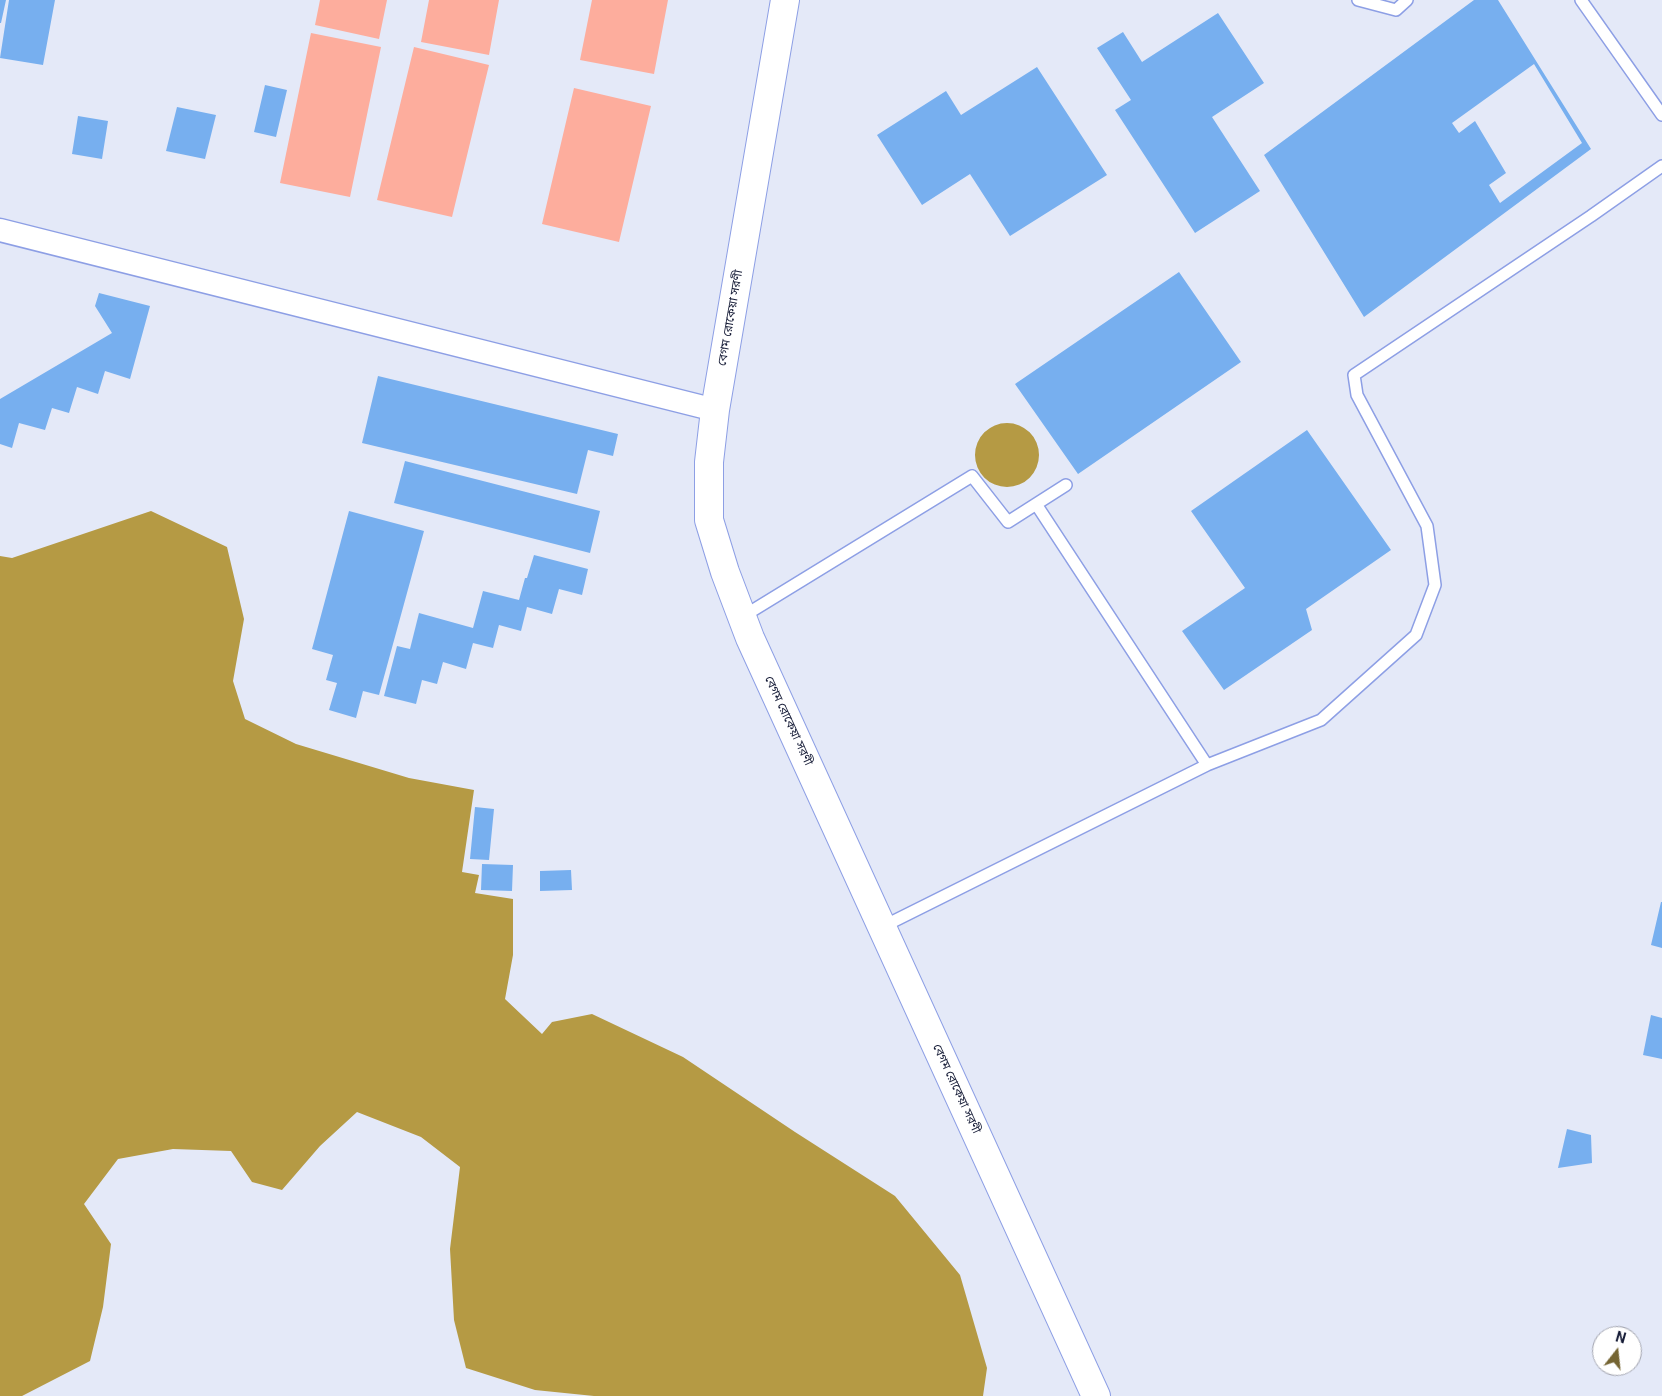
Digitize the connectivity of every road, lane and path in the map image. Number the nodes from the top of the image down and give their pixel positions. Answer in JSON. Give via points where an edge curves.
{"nodes":[{"id":1,"x":785,"y":0,"type":"edge"},
{"id":2,"x":1358,"y":0,"type":"edge"},
{"id":3,"x":1407,"y":0,"type":"edge"},
{"id":4,"x":1581,"y":0,"type":"edge"},
{"id":5,"x":1662,"y":115,"type":"edge"},
{"id":6,"x":1662,"y":166,"type":"edge"},
{"id":7,"x":0,"y":230,"type":"edge"},
{"id":8,"x":715,"y":410,"type":"junction"},
{"id":9,"x":1066,"y":485,"type":"dead end"},
{"id":10,"x":1036,"y":504,"type":"junction"},
{"id":11,"x":742,"y":617,"type":"junction"},
{"id":12,"x":1207,"y":765,"type":"junction"},
{"id":13,"x":882,"y":927,"type":"junction"},
{"id":14,"x":1096,"y":1396,"type":"edge"}],
"edges":[{"from":1,"to":8,"type":"street","name":"বেগম রোকেয়া সরণী"},
{"from":2,"to":3,"type":"lane","via":[[1396,10]]},
{"from":4,"to":5,"type":"lane"},
{"from":6,"to":12,"type":"lane","via":[[1354,375],[1357,395],[1427,526],[1435,585],[1416,635],[1321,720]]},
{"from":7,"to":8,"type":"street"},
{"from":8,"to":11,"type":"street","name":"বেগম রোকেয়া সরণী","via":[[709,462],[709,520]]},
{"from":9,"to":10,"type":"lane"},
{"from":10,"to":11,"type":"lane","via":[[1008,522],[972,476]]},
{"from":10,"to":12,"type":"lane"},
{"from":11,"to":13,"type":"street","name":"বেগম রোকেয়া সরণী"},
{"from":12,"to":13,"type":"lane"},
{"from":13,"to":14,"type":"street","name":"বেগম রোকেয়া সরণী"}]}
